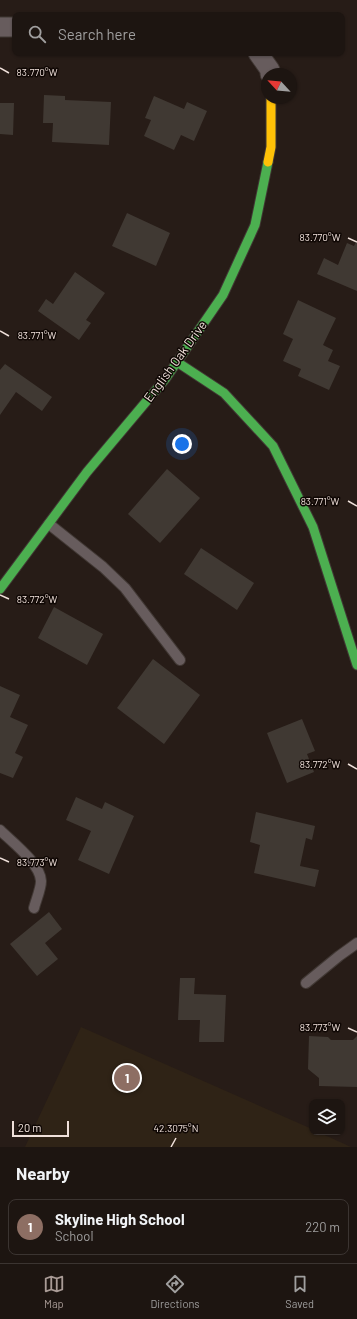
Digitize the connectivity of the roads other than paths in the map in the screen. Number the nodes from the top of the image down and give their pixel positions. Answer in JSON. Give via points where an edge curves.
{"nodes":[{"id":1,"x":0,"y":27,"type":"edge"},
{"id":2,"x":12,"y":27,"type":"edge"},
{"id":3,"x":260,"y":56,"type":"edge"},
{"id":4,"x":269,"y":68,"type":"edge"},
{"id":5,"x":271,"y":104,"type":"edge"},
{"id":6,"x":177,"y":362,"type":"junction"},
{"id":7,"x":49,"y":524,"type":"junction"},
{"id":8,"x":0,"y":589,"type":"edge"},
{"id":9,"x":180,"y":660,"type":"dead end"},
{"id":10,"x":357,"y":665,"type":"edge"},
{"id":11,"x":0,"y":830,"type":"edge"},
{"id":12,"x":34,"y":908,"type":"dead end"},
{"id":13,"x":357,"y":942,"type":"edge"},
{"id":14,"x":306,"y":983,"type":"dead end"}],
"edges":[{"from":1,"to":2,"type":"street"},
{"from":3,"to":4,"type":"street"},
{"from":5,"to":6,"type":"street","name":"English Oak Drive","via":[[271,147],[255,225],[223,295]]},
{"from":6,"to":7,"type":"street","name":"English Oak Drive","via":[[87,472]]},
{"from":6,"to":10,"type":"street","via":[[224,393],[273,446],[313,527],[347,622]]},
{"from":7,"to":8,"type":"street","name":"English Oak Drive"},
{"from":7,"to":9,"type":"lane","via":[[125,588]]},
{"from":11,"to":12,"type":"lane","via":[[39,871],[41,882]]},
{"from":13,"to":14,"type":"lane"}]}
